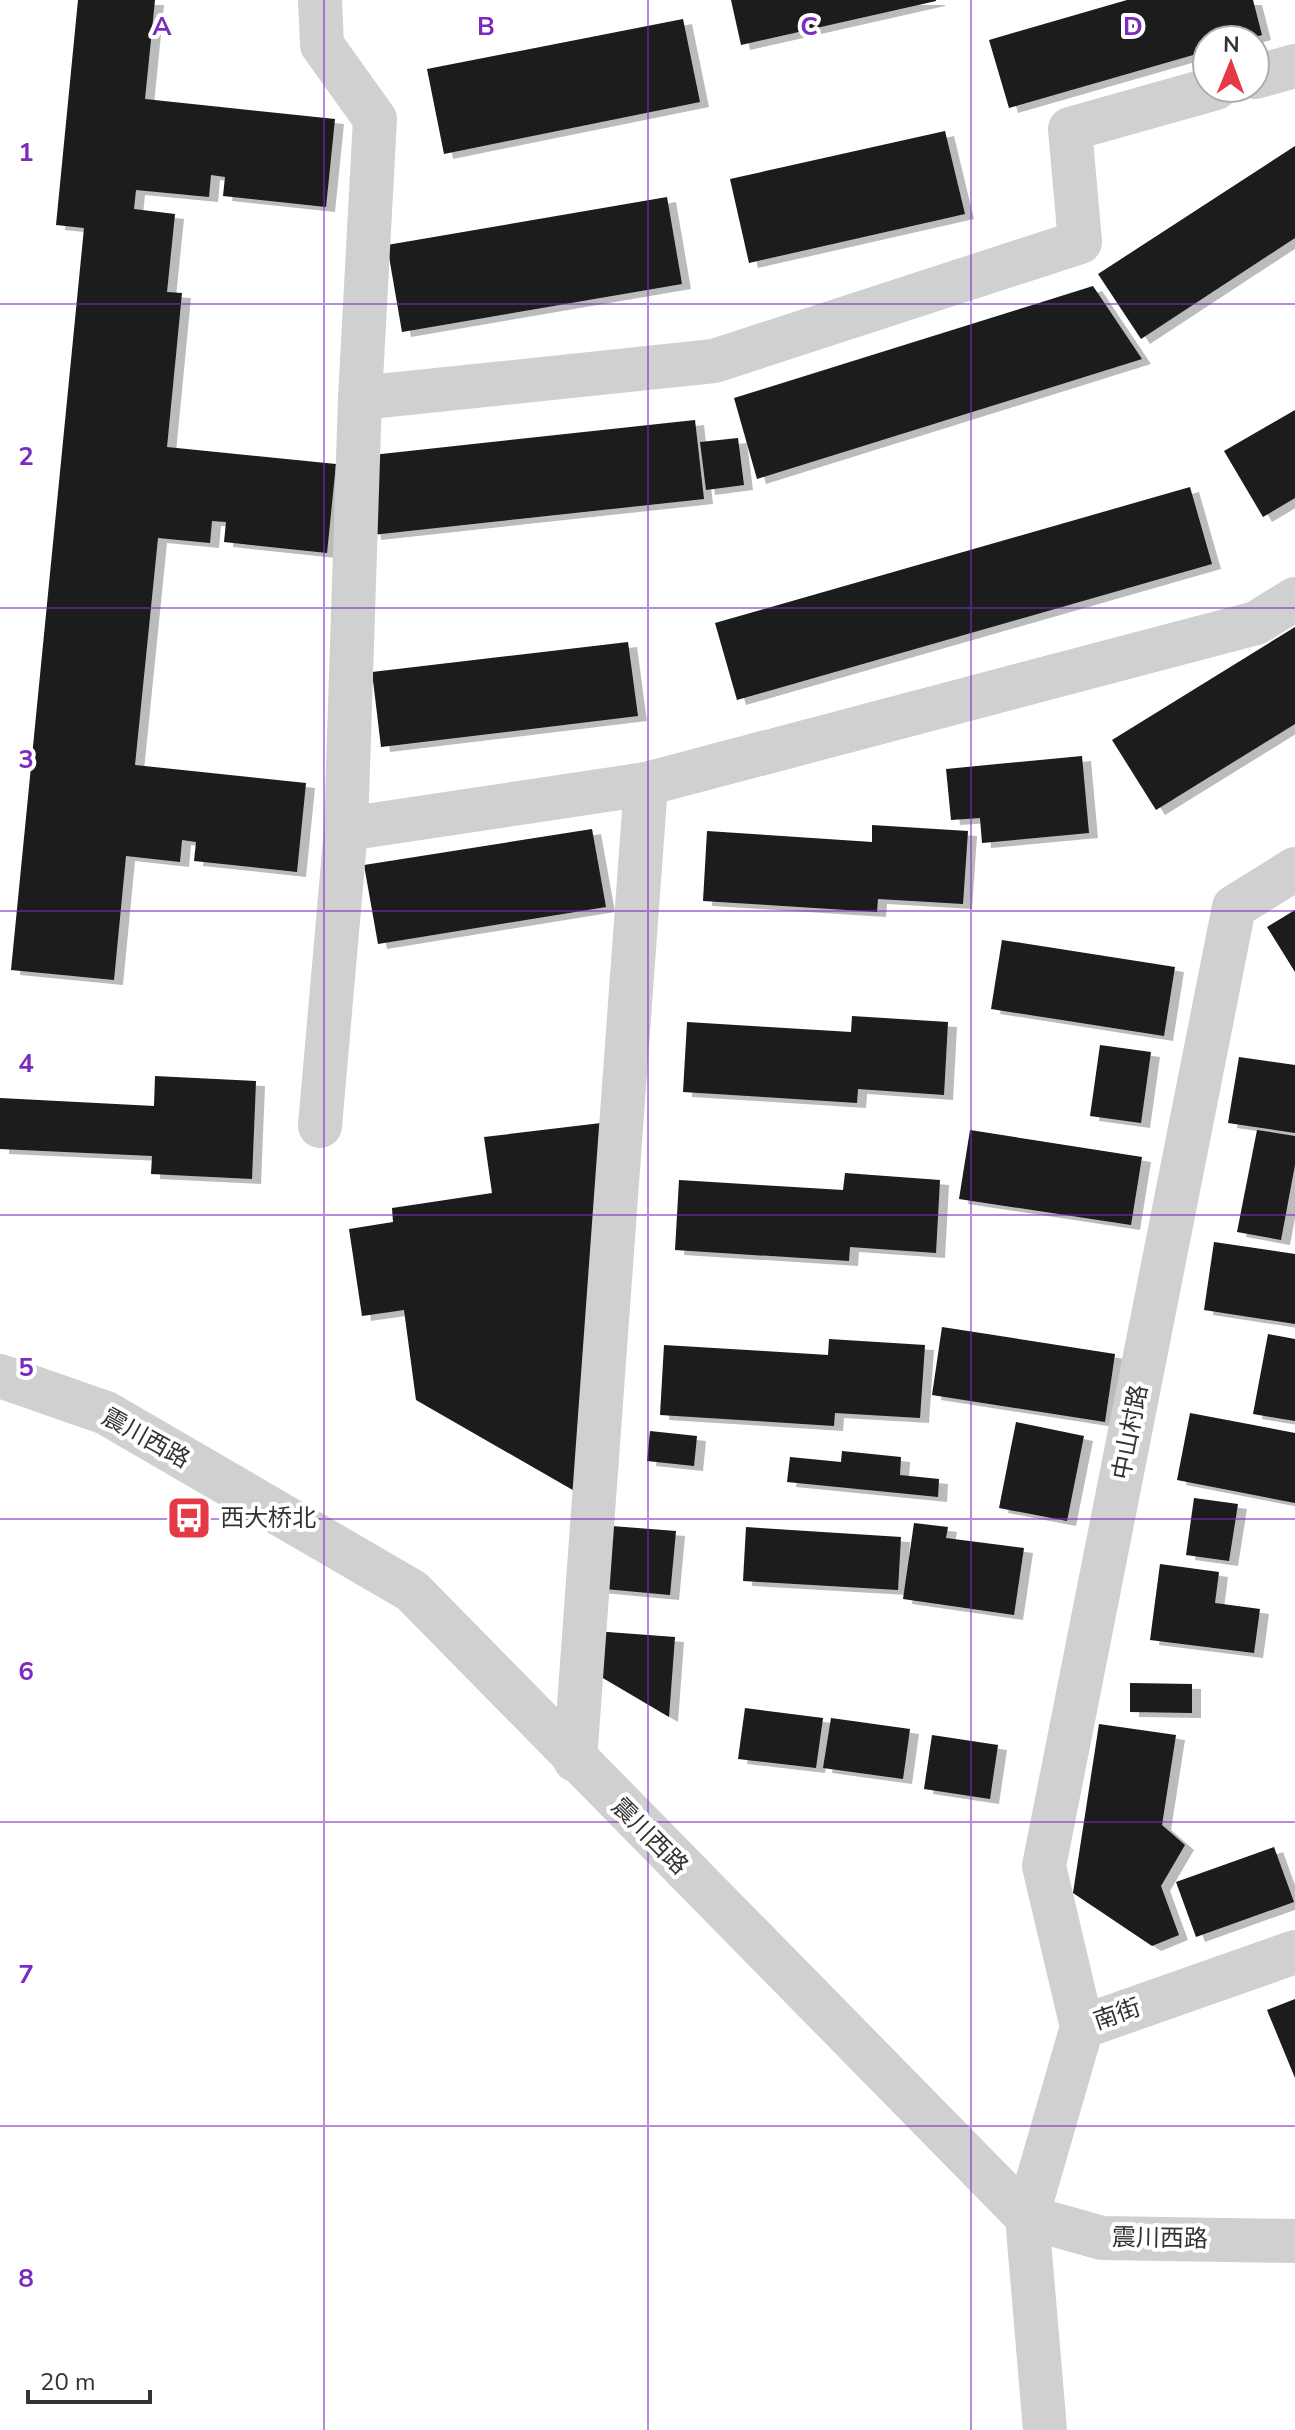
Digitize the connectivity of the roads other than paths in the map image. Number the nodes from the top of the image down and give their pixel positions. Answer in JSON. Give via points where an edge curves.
{"nodes":[{"id":1,"x":320,"y":0,"type":"edge"},
{"id":2,"x":1295,"y":66,"type":"edge"},
{"id":3,"x":1271,"y":73,"type":"edge"},
{"id":4,"x":1191,"y":95,"type":"edge"},
{"id":5,"x":360,"y":398,"type":"junction"},
{"id":6,"x":1295,"y":599,"type":"edge"},
{"id":7,"x":646,"y":784,"type":"junction"},
{"id":8,"x":346,"y":829,"type":"junction"},
{"id":9,"x":1295,"y":869,"type":"edge"},
{"id":10,"x":320,"y":1126,"type":"dead end"},
{"id":11,"x":0,"y":1376,"type":"edge"},
{"id":12,"x":575,"y":1760,"type":"junction"},
{"id":13,"x":1295,"y":1952,"type":"edge"},
{"id":14,"x":1082,"y":2027,"type":"junction"},
{"id":15,"x":1027,"y":2217,"type":"junction"},
{"id":16,"x":1295,"y":2241,"type":"edge"},
{"id":17,"x":1045,"y":2430,"type":"edge"}],
"edges":[{"from":1,"to":5,"type":"street","via":[[322,45],[375,119]]},
{"from":2,"to":3,"type":"street"},
{"from":4,"to":5,"type":"street","via":[[1070,129],[1080,242],[714,361]]},
{"from":5,"to":8,"type":"street"},
{"from":6,"to":7,"type":"street","via":[[1256,623]]},
{"from":7,"to":8,"type":"street"},
{"from":7,"to":12,"type":"street"},
{"from":8,"to":10,"type":"street"},
{"from":9,"to":14,"type":"street","name":"中山村路","via":[[1234,907],[1044,1866]]},
{"from":11,"to":12,"type":"street","name":"震川西路","via":[[106,1413],[412,1591]]},
{"from":12,"to":15,"type":"street","name":"震川西路"},
{"from":13,"to":14,"type":"street","name":"南街"},
{"from":14,"to":15,"type":"street","name":"南街"},
{"from":15,"to":16,"type":"street","name":"震川西路","via":[[1102,2238]]},
{"from":15,"to":17,"type":"street"}]}
